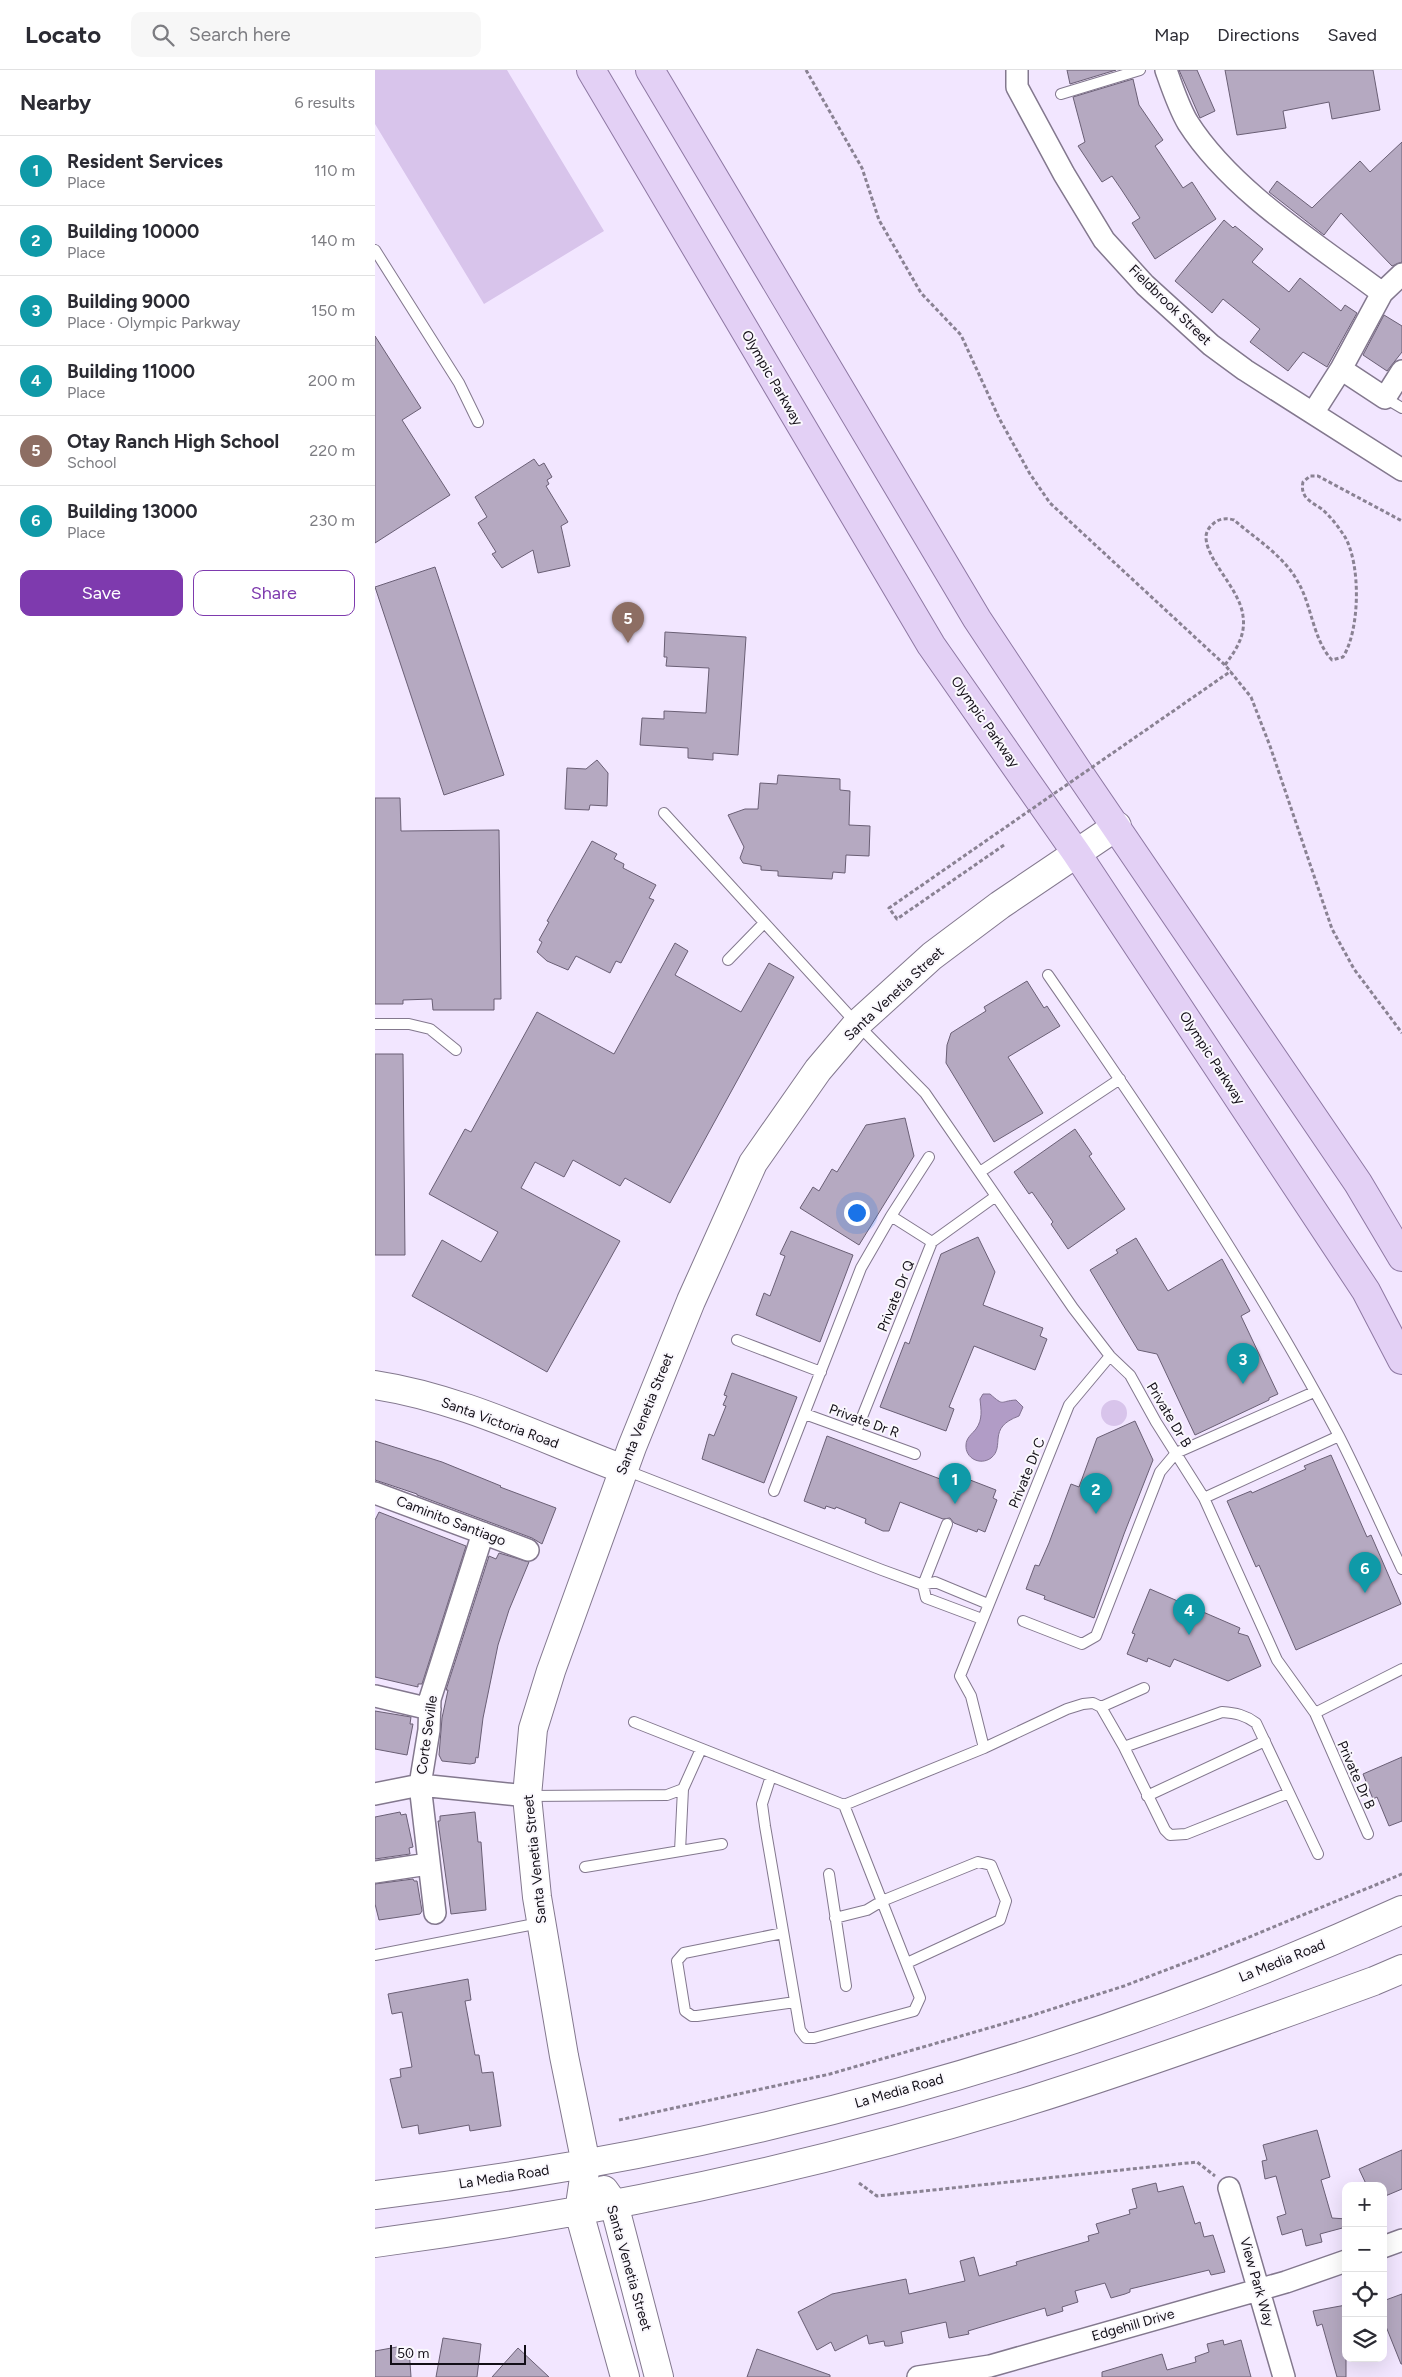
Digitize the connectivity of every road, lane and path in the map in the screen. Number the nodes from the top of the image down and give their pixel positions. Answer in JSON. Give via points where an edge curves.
{"nodes":[{"id":1,"x":591,"y":70,"type":"edge"},
{"id":2,"x":650,"y":70,"type":"edge"},
{"id":3,"x":806,"y":70,"type":"edge"},
{"id":4,"x":1017,"y":70,"type":"edge"},
{"id":5,"x":1139,"y":70,"type":"edge"},
{"id":6,"x":1166,"y":70,"type":"edge"},
{"id":7,"x":1061,"y":94,"type":"dead end"},
{"id":8,"x":375,"y":250,"type":"edge"},
{"id":9,"x":1402,"y":274,"type":"edge"},
{"id":10,"x":1382,"y":293,"type":"junction"},
{"id":11,"x":1341,"y":368,"type":"junction"},
{"id":12,"x":1402,"y":371,"type":"edge"},
{"id":13,"x":1393,"y":403,"type":"edge"},
{"id":14,"x":1313,"y":413,"type":"junction"},
{"id":15,"x":478,"y":422,"type":"dead end"},
{"id":16,"x":1402,"y":470,"type":"edge"},
{"id":17,"x":1402,"y":521,"type":"edge"},
{"id":18,"x":1225,"y":665,"type":"junction"},
{"id":19,"x":1231,"y":671,"type":"junction"},
{"id":20,"x":664,"y":813,"type":"dead end"},
{"id":21,"x":1117,"y":826,"type":"junction"},
{"id":22,"x":1004,"y":845,"type":"dead end"},
{"id":23,"x":1077,"y":854,"type":"junction"},
{"id":24,"x":764,"y":923,"type":"junction"},
{"id":25,"x":727,"y":960,"type":"dead end"},
{"id":26,"x":1048,"y":975,"type":"dead end"},
{"id":27,"x":375,"y":1024,"type":"edge"},
{"id":28,"x":857,"y":1024,"type":"junction"},
{"id":29,"x":1402,"y":1033,"type":"edge"},
{"id":30,"x":456,"y":1050,"type":"dead end"},
{"id":31,"x":1120,"y":1079,"type":"junction"},
{"id":32,"x":929,"y":1157,"type":"dead end"},
{"id":33,"x":980,"y":1172,"type":"junction"},
{"id":34,"x":996,"y":1196,"type":"junction"},
{"id":35,"x":891,"y":1216,"type":"junction"},
{"id":36,"x":932,"y":1242,"type":"junction"},
{"id":37,"x":1402,"y":1256,"type":"edge"},
{"id":38,"x":737,"y":1340,"type":"dead end"},
{"id":39,"x":1110,"y":1356,"type":"junction"},
{"id":40,"x":1402,"y":1360,"type":"edge"},
{"id":41,"x":821,"y":1372,"type":"junction"},
{"id":42,"x":375,"y":1385,"type":"edge"},
{"id":43,"x":1314,"y":1392,"type":"junction"},
{"id":44,"x":805,"y":1414,"type":"junction"},
{"id":45,"x":856,"y":1432,"type":"junction"},
{"id":46,"x":1339,"y":1436,"type":"junction"},
{"id":47,"x":1176,"y":1453,"type":"junction"},
{"id":48,"x":915,"y":1454,"type":"dead end"},
{"id":49,"x":623,"y":1470,"type":"junction"},
{"id":50,"x":375,"y":1492,"type":"edge"},
{"id":51,"x":774,"y":1492,"type":"dead end"},
{"id":52,"x":1204,"y":1498,"type":"junction"},
{"id":53,"x":947,"y":1524,"type":"dead end"},
{"id":54,"x":483,"y":1533,"type":"junction"},
{"id":55,"x":528,"y":1550,"type":"dead end"},
{"id":56,"x":1402,"y":1569,"type":"edge"},
{"id":57,"x":923,"y":1585,"type":"junction"},
{"id":58,"x":985,"y":1611,"type":"junction"},
{"id":59,"x":1023,"y":1621,"type":"dead end"},
{"id":60,"x":1402,"y":1669,"type":"edge"},
{"id":61,"x":1145,"y":1688,"type":"dead end"},
{"id":62,"x":375,"y":1696,"type":"edge"},
{"id":63,"x":1101,"y":1707,"type":"junction"},
{"id":64,"x":430,"y":1709,"type":"junction"},
{"id":65,"x":1315,"y":1714,"type":"junction"},
{"id":66,"x":634,"y":1722,"type":"dead end"},
{"id":67,"x":1265,"y":1741,"type":"junction"},
{"id":68,"x":1124,"y":1747,"type":"junction"},
{"id":69,"x":701,"y":1748,"type":"junction"},
{"id":70,"x":984,"y":1748,"type":"junction"},
{"id":71,"x":771,"y":1776,"type":"junction"},
{"id":72,"x":420,"y":1785,"type":"junction"},
{"id":73,"x":683,"y":1789,"type":"junction"},
{"id":74,"x":1289,"y":1793,"type":"junction"},
{"id":75,"x":375,"y":1794,"type":"edge"},
{"id":76,"x":527,"y":1796,"type":"junction"},
{"id":77,"x":1147,"y":1796,"type":"junction"},
{"id":78,"x":844,"y":1805,"type":"junction"},
{"id":79,"x":1368,"y":1834,"type":"dead end"},
{"id":80,"x":722,"y":1844,"type":"dead end"},
{"id":81,"x":680,"y":1851,"type":"junction"},
{"id":82,"x":1318,"y":1854,"type":"dead end"},
{"id":83,"x":428,"y":1864,"type":"junction"},
{"id":84,"x":585,"y":1867,"type":"dead end"},
{"id":85,"x":375,"y":1872,"type":"edge"},
{"id":86,"x":829,"y":1874,"type":"dead end"},
{"id":87,"x":1402,"y":1874,"type":"edge"},
{"id":88,"x":882,"y":1901,"type":"junction"},
{"id":89,"x":1402,"y":1910,"type":"edge"},
{"id":90,"x":435,"y":1913,"type":"dead end"},
{"id":91,"x":835,"y":1918,"type":"junction"},
{"id":92,"x":541,"y":1923,"type":"junction"},
{"id":93,"x":783,"y":1933,"type":"junction"},
{"id":94,"x":375,"y":1955,"type":"edge"},
{"id":95,"x":907,"y":1963,"type":"junction"},
{"id":96,"x":1402,"y":1969,"type":"edge"},
{"id":97,"x":846,"y":1986,"type":"dead end"},
{"id":98,"x":795,"y":2002,"type":"junction"},
{"id":99,"x":619,"y":2120,"type":"dead end"},
{"id":100,"x":586,"y":2164,"type":"junction"},
{"id":101,"x":859,"y":2183,"type":"dead end"},
{"id":102,"x":1229,"y":2188,"type":"joint"},
{"id":103,"x":375,"y":2195,"type":"edge"},
{"id":104,"x":614,"y":2204,"type":"junction"},
{"id":105,"x":579,"y":2212,"type":"junction"},
{"id":106,"x":1402,"y":2240,"type":"edge"},
{"id":107,"x":375,"y":2243,"type":"edge"},
{"id":108,"x":1387,"y":2246,"type":"edge"},
{"id":109,"x":1342,"y":2261,"type":"edge"},
{"id":110,"x":1259,"y":2290,"type":"junction"},
{"id":111,"x":625,"y":2377,"type":"edge"},
{"id":112,"x":659,"y":2377,"type":"edge"},
{"id":113,"x":918,"y":2377,"type":"edge"},
{"id":114,"x":1284,"y":2377,"type":"edge"}],
"edges":[{"from":1,"to":23,"type":"main road","name":"Olympic Parkway","via":[[931,645]]},
{"from":2,"to":21,"type":"main road","via":[[977,619]]},
{"from":3,"to":18,"type":"path","via":[[862,168],[879,220],[921,293],[961,335],[999,418],[1050,503]]},
{"from":4,"to":14,"type":"street","name":"Fieldbrook Street","via":[[1017,87],[1104,240],[1145,285],[1211,345]]},
{"from":5,"to":7,"type":"lane"},
{"from":6,"to":10,"type":"street","via":[[1187,122],[1212,154],[1250,193]]},
{"from":8,"to":15,"type":"lane","via":[[459,383]]},
{"from":9,"to":10,"type":"street"},
{"from":10,"to":11,"type":"street"},
{"from":11,"to":13,"type":"street"},
{"from":11,"to":14,"type":"street"},
{"from":12,"to":13,"type":"street"},
{"from":14,"to":16,"type":"street","name":"Fieldbrook Street"},
{"from":17,"to":18,"type":"path","via":[[1318,476],[1310,476],[1303,482],[1306,497],[1324,511],[1346,538],[1356,573],[1350,644],[1343,656],[1332,660],[1323,646],[1304,593],[1291,571],[1234,520],[1216,521],[1208,528],[1209,549],[1236,594],[1244,618],[1240,642]]},
{"from":18,"to":19,"type":"path"},
{"from":19,"to":22,"type":"path","bridge":true,"via":[[889,908],[897,919]]},
{"from":19,"to":29,"type":"path","via":[[1251,697],[1332,929],[1354,969]]},
{"from":20,"to":24,"type":"lane","name":"Private Dr B"},
{"from":21,"to":23,"type":"street","name":"Santa Venetia Street"},
{"from":21,"to":37,"type":"main road","via":[[1358,1183]]},
{"from":23,"to":28,"type":"street","name":"Santa Venetia Street","via":[[1000,905],[932,956]]},
{"from":23,"to":40,"type":"main road","name":"Olympic Parkway","via":[[1365,1291]]},
{"from":24,"to":25,"type":"lane"},
{"from":24,"to":28,"type":"lane","name":"Private Dr B"},
{"from":26,"to":31,"type":"lane"},
{"from":27,"to":30,"type":"lane","via":[[409,1024],[429,1029]]},
{"from":28,"to":33,"type":"lane","name":"Private Dr B","via":[[925,1093]]},
{"from":28,"to":49,"type":"street","name":"Santa Venetia Street","via":[[818,1070],[753,1163],[691,1302]]},
{"from":31,"to":33,"type":"lane"},
{"from":31,"to":43,"type":"lane","via":[[1256,1290]]},
{"from":32,"to":35,"type":"lane"},
{"from":33,"to":34,"type":"lane","name":"Private Dr B"},
{"from":34,"to":36,"type":"lane"},
{"from":34,"to":39,"type":"lane","name":"Private Dr B"},
{"from":35,"to":36,"type":"lane"},
{"from":35,"to":41,"type":"lane","via":[[861,1268]]},
{"from":36,"to":45,"type":"lane","name":"Private Dr Q"},
{"from":38,"to":41,"type":"lane"},
{"from":39,"to":47,"type":"lane","name":"Private Dr B","via":[[1130,1375]]},
{"from":39,"to":58,"type":"lane","name":"Private Dr C","via":[[1069,1405]]},
{"from":41,"to":44,"type":"lane"},
{"from":42,"to":49,"type":"street","name":"Santa Victoria Road","via":[[401,1389],[469,1410]]},
{"from":43,"to":46,"type":"lane"},
{"from":43,"to":47,"type":"lane"},
{"from":44,"to":45,"type":"lane","name":"Private Dr R"},
{"from":44,"to":51,"type":"lane"},
{"from":45,"to":48,"type":"lane","name":"Private Dr R"},
{"from":46,"to":52,"type":"lane"},
{"from":46,"to":56,"type":"lane"},
{"from":47,"to":52,"type":"lane","name":"Private Dr B"},
{"from":47,"to":59,"type":"lane","via":[[1160,1472],[1096,1636],[1081,1644]]},
{"from":49,"to":57,"type":"lane"},
{"from":49,"to":76,"type":"street","name":"Santa Venetia Street","via":[[536,1721]]},
{"from":50,"to":54,"type":"street","name":"Caminito Santiago"},
{"from":52,"to":65,"type":"lane","name":"Private Dr B","via":[[1277,1660]]},
{"from":53,"to":57,"type":"lane"},
{"from":54,"to":55,"type":"street","name":"Caminito Santiago"},
{"from":54,"to":64,"type":"street","name":"Corte Seville","via":[[443,1654]]},
{"from":57,"to":58,"type":"lane","via":[[935,1582]]},
{"from":57,"to":58,"type":"lane","via":[[927,1598]]},
{"from":58,"to":70,"type":"lane","name":"Private Dr C","via":[[960,1676],[971,1696]]},
{"from":60,"to":65,"type":"lane"},
{"from":61,"to":63,"type":"lane"},
{"from":62,"to":64,"type":"street"},
{"from":63,"to":68,"type":"lane"},
{"from":63,"to":70,"type":"lane","via":[[1093,1703],[1067,1709]]},
{"from":64,"to":72,"type":"street","name":"Corte Seville"},
{"from":65,"to":79,"type":"lane","name":"Private Dr B"},
{"from":66,"to":69,"type":"lane"},
{"from":67,"to":68,"type":"lane","via":[[1252,1720],[1234,1712],[1222,1712]]},
{"from":67,"to":74,"type":"lane"},
{"from":67,"to":77,"type":"lane"},
{"from":68,"to":77,"type":"lane"},
{"from":69,"to":71,"type":"lane"},
{"from":69,"to":73,"type":"lane"},
{"from":70,"to":78,"type":"lane"},
{"from":71,"to":78,"type":"lane"},
{"from":71,"to":93,"type":"lane","via":[[762,1804]]},
{"from":72,"to":75,"type":"street"},
{"from":72,"to":76,"type":"street"},
{"from":72,"to":83,"type":"street","name":"Corte Seville"},
{"from":73,"to":76,"type":"lane","via":[[667,1795]]},
{"from":73,"to":81,"type":"lane"},
{"from":74,"to":77,"type":"lane","via":[[1178,1836],[1165,1830]]},
{"from":74,"to":82,"type":"lane"},
{"from":76,"to":92,"type":"street","name":"Santa Venetia Street"},
{"from":78,"to":88,"type":"lane"},
{"from":80,"to":81,"type":"lane"},
{"from":81,"to":84,"type":"lane"},
{"from":83,"to":85,"type":"street"},
{"from":83,"to":90,"type":"street","name":"Corte Seville"},
{"from":86,"to":91,"type":"lane"},
{"from":87,"to":99,"type":"path","via":[[1208,1954],[1124,1986],[1030,2016],[830,2074]]},
{"from":88,"to":91,"type":"lane","via":[[867,1910]]},
{"from":88,"to":95,"type":"lane"},
{"from":88,"to":95,"type":"lane","via":[[979,1862],[991,1865],[1006,1901],[1000,1920]]},
{"from":89,"to":100,"type":"street","name":"La Media Road","via":[[1167,2008],[1023,2056],[764,2128]]},
{"from":91,"to":97,"type":"lane"},
{"from":92,"to":94,"type":"lane"},
{"from":92,"to":100,"type":"street","name":"Santa Venetia Street"},
{"from":93,"to":98,"type":"lane"},
{"from":93,"to":98,"type":"lane","via":[[684,1953],[677,1962],[685,2011],[697,2016]]},
{"from":95,"to":98,"type":"lane","via":[[920,1998],[914,2011],[806,2038],[800,2030]]},
{"from":96,"to":104,"type":"street","via":[[1183,2050],[1033,2099],[855,2150]]},
{"from":100,"to":103,"type":"street","name":"La Media Road","via":[[468,2184]]},
{"from":100,"to":104,"type":"street","name":"Santa Venetia Street"},
{"from":100,"to":105,"type":"street","name":"Santa Venetia Street"},
{"from":101,"to":102,"type":"path","via":[[877,2196],[1197,2162]]},
{"from":102,"to":110,"type":"street","name":"View Park Way"},
{"from":104,"to":105,"type":"street"},
{"from":104,"to":112,"type":"street","name":"Santa Venetia Street"},
{"from":105,"to":107,"type":"street"},
{"from":105,"to":111,"type":"street","name":"Santa Venetia Street"},
{"from":106,"to":108,"type":"street"},
{"from":109,"to":110,"type":"street","name":"Edgehill Drive"},
{"from":110,"to":113,"type":"street","name":"Edgehill Drive","via":[[990,2366]]},
{"from":110,"to":114,"type":"street","name":"View Park Way"}]}
